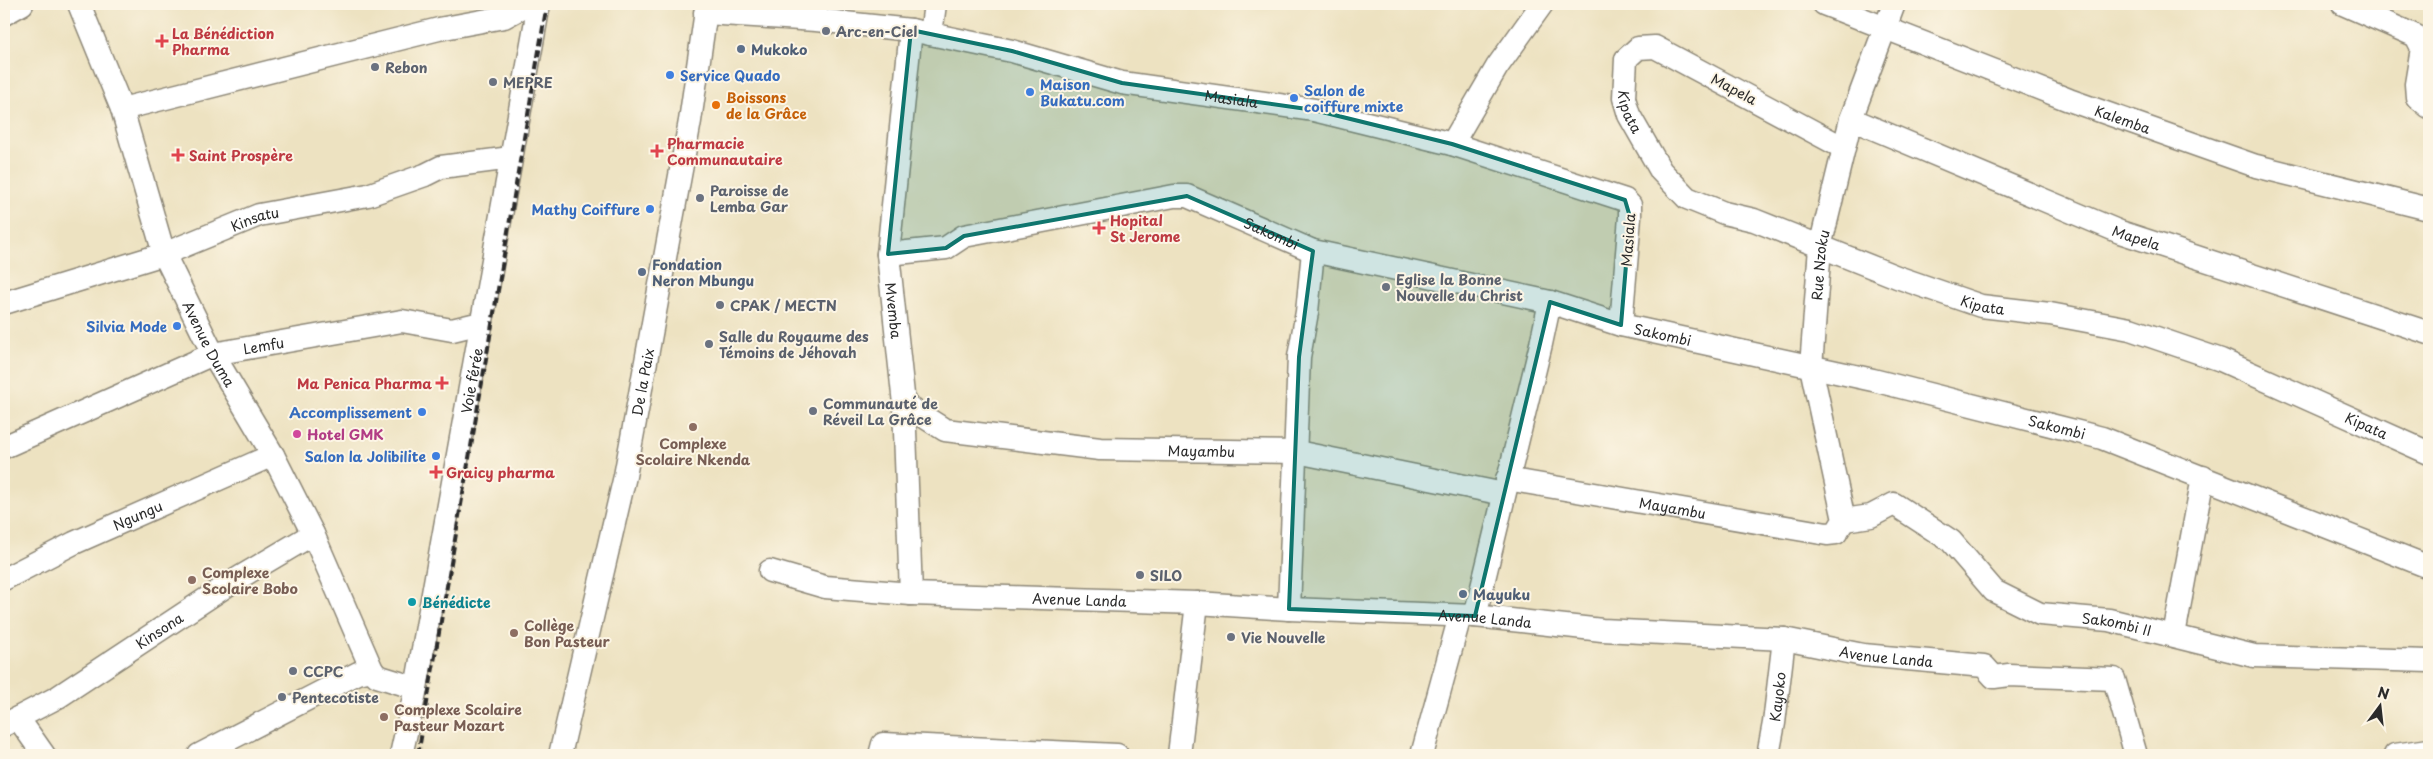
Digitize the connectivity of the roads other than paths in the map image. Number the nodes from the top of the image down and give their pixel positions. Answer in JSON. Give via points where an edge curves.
{"nodes":[{"id":1,"x":22,"y":4,"type":"edge"},
{"id":2,"x":79,"y":4,"type":"edge"},
{"id":3,"x":528,"y":4,"type":"edge"},
{"id":4,"x":538,"y":4,"type":"edge"},
{"id":5,"x":935,"y":4,"type":"edge"},
{"id":6,"x":1542,"y":4,"type":"edge"},
{"id":7,"x":1824,"y":4,"type":"edge"},
{"id":8,"x":1894,"y":4,"type":"edge"},
{"id":9,"x":2343,"y":4,"type":"edge"},
{"id":10,"x":706,"y":8,"type":"edge"},
{"id":11,"x":4,"y":14,"type":"edge"},
{"id":12,"x":1884,"y":28,"type":"junction"},
{"id":13,"x":921,"y":32,"type":"junction"},
{"id":14,"x":1626,"y":59,"type":"joint"},
{"id":15,"x":2429,"y":107,"type":"edge"},
{"id":16,"x":122,"y":109,"type":"junction"},
{"id":17,"x":1851,"y":119,"type":"junction"},
{"id":18,"x":1452,"y":144,"type":"junction"},
{"id":19,"x":1842,"y":147,"type":"junction"},
{"id":20,"x":511,"y":158,"type":"junction"},
{"id":21,"x":2429,"y":209,"type":"edge"},
{"id":22,"x":1820,"y":247,"type":"junction"},
{"id":23,"x":1313,"y":251,"type":"junction"},
{"id":24,"x":164,"y":254,"type":"junction"},
{"id":25,"x":888,"y":254,"type":"junction"},
{"id":26,"x":1550,"y":302,"type":"junction"},
{"id":27,"x":4,"y":303,"type":"edge"},
{"id":28,"x":481,"y":323,"type":"junction"},
{"id":29,"x":1621,"y":325,"type":"junction"},
{"id":30,"x":2429,"y":333,"type":"edge"},
{"id":31,"x":213,"y":354,"type":"junction"},
{"id":32,"x":1811,"y":367,"type":"junction"},
{"id":33,"x":904,"y":404,"type":"junction"},
{"id":34,"x":4,"y":448,"type":"edge"},
{"id":35,"x":1297,"y":452,"type":"junction"},
{"id":36,"x":2429,"y":454,"type":"edge"},
{"id":37,"x":273,"y":455,"type":"junction"},
{"id":38,"x":2203,"y":477,"type":"junction"},
{"id":39,"x":1506,"y":486,"type":"junction"},
{"id":40,"x":1840,"y":527,"type":"junction"},
{"id":41,"x":313,"y":534,"type":"junction"},
{"id":42,"x":2429,"y":567,"type":"edge"},
{"id":43,"x":770,"y":571,"type":"dead end"},
{"id":44,"x":4,"y":579,"type":"edge"},
{"id":45,"x":911,"y":594,"type":"junction"},
{"id":46,"x":1196,"y":603,"type":"junction"},
{"id":47,"x":1289,"y":609,"type":"junction"},
{"id":48,"x":1467,"y":616,"type":"junction"},
{"id":49,"x":2174,"y":635,"type":"junction"},
{"id":50,"x":1784,"y":639,"type":"junction"},
{"id":51,"x":2429,"y":661,"type":"edge"},
{"id":52,"x":372,"y":670,"type":"junction"},
{"id":53,"x":416,"y":688,"type":"junction"},
{"id":54,"x":11,"y":721,"type":"edge"},
{"id":55,"x":881,"y":750,"type":"edge"},
{"id":56,"x":2429,"y":750,"type":"edge"},
{"id":57,"x":44,"y":755,"type":"edge"},
{"id":58,"x":199,"y":755,"type":"edge"},
{"id":59,"x":401,"y":755,"type":"edge"},
{"id":60,"x":560,"y":755,"type":"edge"},
{"id":61,"x":1117,"y":755,"type":"edge"},
{"id":62,"x":1179,"y":755,"type":"edge"},
{"id":63,"x":1422,"y":755,"type":"edge"},
{"id":64,"x":1768,"y":755,"type":"edge"},
{"id":65,"x":2136,"y":755,"type":"edge"},
{"id":66,"x":2395,"y":755,"type":"edge"}],
"edges":[{"from":1,"to":11,"type":"street"},
{"from":2,"to":16,"type":"street","name":"Avenue Duma"},
{"from":3,"to":16,"type":"street","via":[[504,18],[439,29]]},
{"from":4,"to":20,"type":"street","name":"Voie férée"},
{"from":5,"to":13,"type":"street","name":"Mvemba"},
{"from":6,"to":18,"type":"street","via":[[1497,67]]},
{"from":7,"to":12,"type":"street","name":"Kalemba"},
{"from":8,"to":12,"type":"street","name":"Rue Nzoku"},
{"from":9,"to":15,"type":"street","via":[[2416,36],[2422,48],[2417,97]]},
{"from":10,"to":13,"type":"street","name":"Masiala"},
{"from":10,"to":60,"type":"street","name":"De la Paix","via":[[690,121],[625,476]]},
{"from":12,"to":17,"type":"street","name":"Rue Nzoku"},
{"from":12,"to":21,"type":"street","name":"Kalemba","via":[[2069,100],[2256,166]]},
{"from":13,"to":18,"type":"street","name":"Masiala","via":[[1012,51],[1122,83],[1314,110]]},
{"from":13,"to":25,"type":"street","name":"Mvemba"},
{"from":14,"to":19,"type":"street","name":"Mapela","via":[[1638,48],[1655,47]]},
{"from":14,"to":22,"type":"street","name":"Kipata","via":[[1624,98],[1628,115],[1662,171],[1687,198],[1724,213],[1754,220]]},
{"from":16,"to":24,"type":"street","name":"Avenue Duma"},
{"from":17,"to":19,"type":"street","name":"Rue Nzoku"},
{"from":17,"to":30,"type":"street","name":"Mapela","via":[[2120,232]]},
{"from":18,"to":29,"type":"street","name":"Masiala","via":[[1625,200],[1630,205]]},
{"from":19,"to":22,"type":"street","name":"Rue Nzoku"},
{"from":20,"to":24,"type":"street","name":"Kinsatu","via":[[440,167],[368,194],[259,215]]},
{"from":20,"to":28,"type":"street","name":"Voie férée"},
{"from":22,"to":32,"type":"street","name":"Rue Nzoku"},
{"from":22,"to":36,"type":"street","name":"Kipata","via":[[1981,306],[2050,314],[2139,332],[2221,360]]},
{"from":23,"to":25,"type":"street","name":"Sakombi","via":[[1187,196],[1174,196],[964,236],[946,248]]},
{"from":23,"to":26,"type":"street","name":"Sakombi"},
{"from":23,"to":35,"type":"street","via":[[1300,357]]},
{"from":24,"to":27,"type":"street","name":"Kinsatu"},
{"from":24,"to":31,"type":"street","name":"Avenue Duma"},
{"from":25,"to":33,"type":"street","name":"Mvemba"},
{"from":26,"to":29,"type":"street","name":"Sakombi"},
{"from":26,"to":39,"type":"street"},
{"from":28,"to":31,"type":"street","name":"Lemfu","via":[[452,330],[402,321]]},
{"from":28,"to":53,"type":"street","name":"Voie férée"},
{"from":29,"to":32,"type":"street","name":"Sakombi"},
{"from":31,"to":34,"type":"street","name":"Lemfu"},
{"from":31,"to":37,"type":"street","name":"Avenue Duma"},
{"from":32,"to":38,"type":"street","name":"Sakombi","via":[[2102,438]]},
{"from":32,"to":40,"type":"street","name":"Rue Nzoku"},
{"from":33,"to":35,"type":"street","name":"Mayambu","via":[[945,430],[1100,449]]},
{"from":33,"to":45,"type":"street","name":"Mvemba"},
{"from":35,"to":39,"type":"street","name":"Mayambu"},
{"from":35,"to":47,"type":"street"},
{"from":37,"to":41,"type":"street","name":"Avenue Duma"},
{"from":37,"to":44,"type":"street","name":"Ngungu","via":[[74,543]]},
{"from":38,"to":42,"type":"street","name":"Sakombi"},
{"from":38,"to":49,"type":"street"},
{"from":39,"to":40,"type":"street","name":"Mayambu","via":[[1607,495],[1827,534]]},
{"from":39,"to":48,"type":"street"},
{"from":40,"to":49,"type":"street","name":"Sakombi II","via":[[1894,504],[1951,541],[1994,591],[2040,614],[2109,620]]},
{"from":41,"to":52,"type":"street","name":"Avenue Duma"},
{"from":41,"to":54,"type":"street","name":"Kinsona","via":[[232,582],[58,697]]},
{"from":43,"to":45,"type":"street","name":"Avenue Landa","via":[[825,587]]},
{"from":45,"to":46,"type":"street","name":"Avenue Landa"},
{"from":46,"to":47,"type":"street","name":"Avenue Landa"},
{"from":46,"to":62,"type":"street"},
{"from":47,"to":48,"type":"street","name":"Avenue Landa"},
{"from":48,"to":50,"type":"street","name":"Avenue Landa","via":[[1602,630]]},
{"from":48,"to":63,"type":"street"},
{"from":49,"to":51,"type":"street","name":"Sakombi II","via":[[2254,656]]},
{"from":50,"to":64,"type":"street","name":"Kayoko"},
{"from":50,"to":65,"type":"street","name":"Avenue Landa","via":[[1863,655],[1984,666],[1994,677],[2114,678]]},
{"from":52,"to":53,"type":"street","via":[[377,676]]},
{"from":52,"to":58,"type":"street","via":[[358,673]]},
{"from":53,"to":59,"type":"street","name":"Voie férée"},
{"from":54,"to":57,"type":"street"},
{"from":55,"to":61,"type":"street"},
{"from":56,"to":66,"type":"street"}]}
